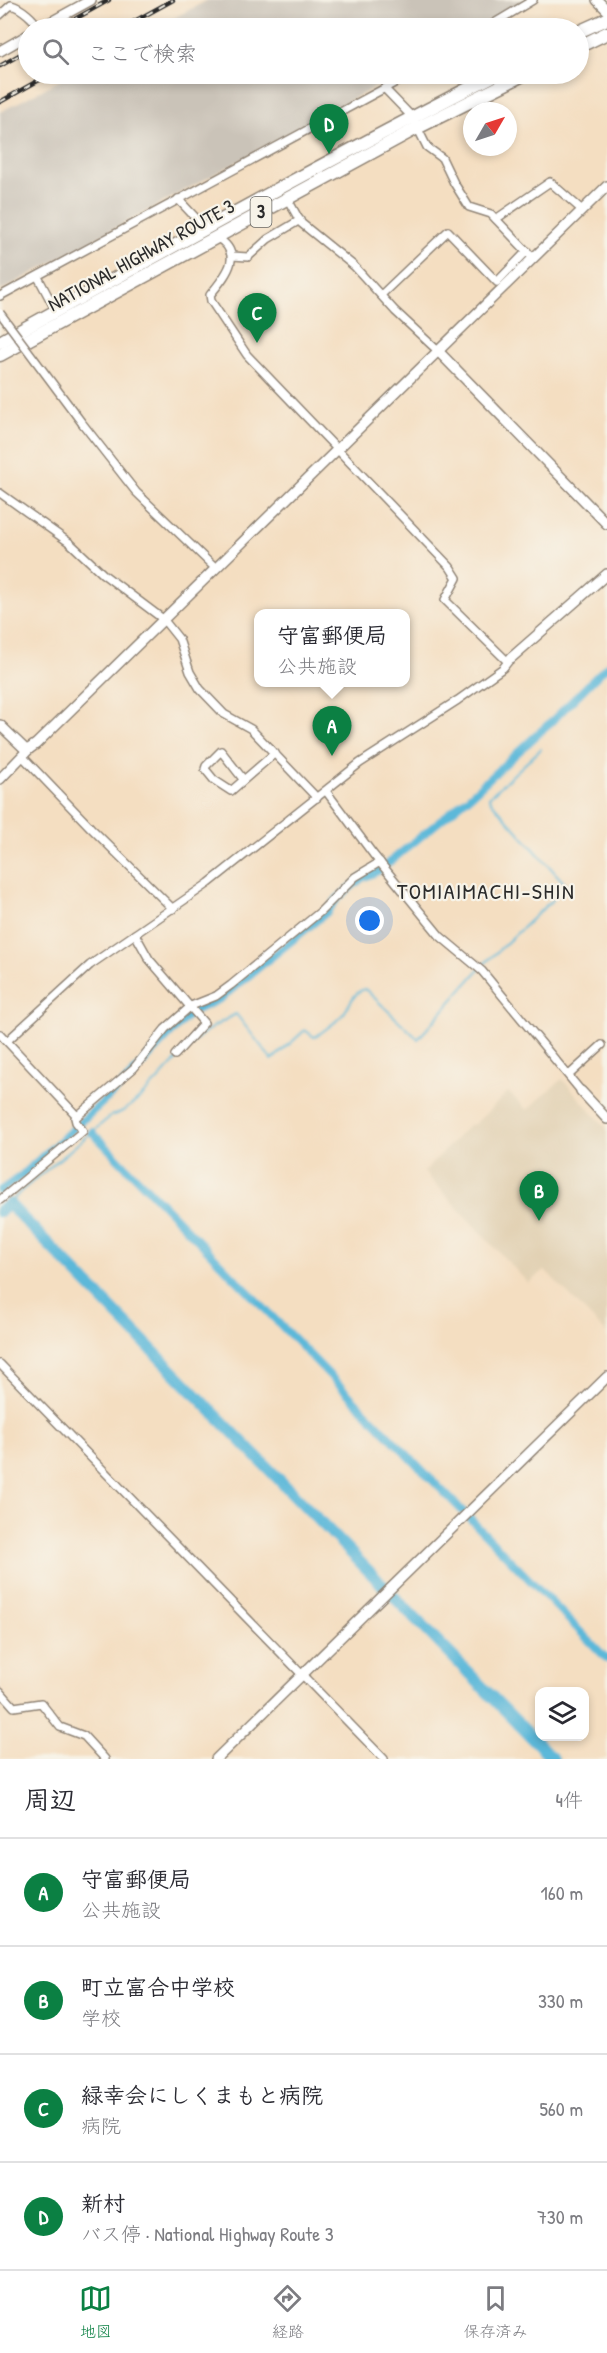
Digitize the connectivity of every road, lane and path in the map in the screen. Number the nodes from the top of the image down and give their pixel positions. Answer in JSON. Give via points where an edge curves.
{"nodes":[{"id":1,"x":91,"y":0,"type":"edge"},
{"id":2,"x":533,"y":0,"type":"edge"},
{"id":3,"x":597,"y":0,"type":"edge"},
{"id":4,"x":607,"y":10,"type":"edge"},
{"id":5,"x":0,"y":15,"type":"edge"},
{"id":6,"x":31,"y":18,"type":"edge"},
{"id":7,"x":58,"y":18,"type":"edge"},
{"id":8,"x":503,"y":18,"type":"edge"},
{"id":9,"x":607,"y":19,"type":"edge"},
{"id":10,"x":589,"y":27,"type":"edge"},
{"id":11,"x":607,"y":33,"type":"edge"},
{"id":12,"x":18,"y":41,"type":"edge"},
{"id":13,"x":589,"y":42,"type":"edge"},
{"id":14,"x":0,"y":51,"type":"edge"},
{"id":15,"x":394,"y":84,"type":"edge"},
{"id":16,"x":480,"y":84,"type":"edge"},
{"id":17,"x":502,"y":84,"type":"edge"},
{"id":18,"x":385,"y":89,"type":"junction"},
{"id":19,"x":414,"y":122,"type":"junction"},
{"id":20,"x":607,"y":186,"type":"edge"},
{"id":21,"x":287,"y":198,"type":"junction"},
{"id":22,"x":178,"y":199,"type":"junction"},
{"id":23,"x":582,"y":210,"type":"junction"},
{"id":24,"x":496,"y":219,"type":"junction"},
{"id":25,"x":300,"y":220,"type":"junction"},
{"id":26,"x":205,"y":228,"type":"junction"},
{"id":27,"x":216,"y":236,"type":"junction"},
{"id":28,"x":529,"y":254,"type":"junction"},
{"id":29,"x":232,"y":256,"type":"junction"},
{"id":30,"x":38,"y":277,"type":"junction"},
{"id":31,"x":381,"y":295,"type":"junction"},
{"id":32,"x":0,"y":296,"type":"edge"},
{"id":33,"x":0,"y":313,"type":"edge"},
{"id":34,"x":59,"y":316,"type":"junction"},
{"id":35,"x":0,"y":342,"type":"edge"},
{"id":36,"x":438,"y":351,"type":"junction"},
{"id":37,"x":0,"y":355,"type":"edge"},
{"id":38,"x":337,"y":448,"type":"junction"},
{"id":39,"x":0,"y":493,"type":"edge"},
{"id":40,"x":607,"y":524,"type":"edge"},
{"id":41,"x":219,"y":564,"type":"junction"},
{"id":42,"x":607,"y":574,"type":"edge"},
{"id":43,"x":163,"y":619,"type":"junction"},
{"id":44,"x":509,"y":659,"type":"junction"},
{"id":45,"x":0,"y":725,"type":"edge"},
{"id":46,"x":26,"y":753,"type":"junction"},
{"id":47,"x":275,"y":753,"type":"junction"},
{"id":48,"x":0,"y":779,"type":"edge"},
{"id":49,"x":243,"y":779,"type":"junction"},
{"id":50,"x":326,"y":791,"type":"junction"},
{"id":51,"x":317,"y":798,"type":"junction"},
{"id":52,"x":383,"y":865,"type":"junction"},
{"id":53,"x":173,"y":909,"type":"junction"},
{"id":54,"x":135,"y":934,"type":"junction"},
{"id":55,"x":194,"y":1009,"type":"junction"},
{"id":56,"x":0,"y":1034,"type":"edge"},
{"id":57,"x":7,"y":1041,"type":"junction"},
{"id":58,"x":602,"y":1045,"type":"dead end"},
{"id":59,"x":175,"y":1055,"type":"dead end"},
{"id":60,"x":569,"y":1075,"type":"junction"},
{"id":61,"x":581,"y":1091,"type":"joint"},
{"id":62,"x":607,"y":1119,"type":"edge"},
{"id":63,"x":78,"y":1122,"type":"junction"},
{"id":64,"x":0,"y":1200,"type":"edge"},
{"id":65,"x":0,"y":1364,"type":"edge"},
{"id":66,"x":607,"y":1377,"type":"edge"},
{"id":67,"x":303,"y":1674,"type":"junction"},
{"id":68,"x":0,"y":1691,"type":"edge"},
{"id":69,"x":220,"y":1755,"type":"edge"},
{"id":70,"x":105,"y":1759,"type":"edge"},
{"id":71,"x":384,"y":1759,"type":"edge"}],
"edges":[{"from":1,"to":7,"type":"street"},
{"from":2,"to":8,"type":"street"},
{"from":3,"to":4,"type":"street"},
{"from":5,"to":6,"type":"street","via":[[15,5]]},
{"from":9,"to":10,"type":"highway"},
{"from":11,"to":13,"type":"highway"},
{"from":12,"to":14,"type":"street"},
{"from":15,"to":18,"type":"street"},
{"from":16,"to":19,"type":"highway","name":"NATIONAL HIGHWAY ROUTE 3","number":"3"},
{"from":17,"to":19,"type":"highway","name":"NATIONAL HIGHWAY ROUTE 3","number":"3"},
{"from":18,"to":19,"type":"street"},
{"from":18,"to":22,"type":"street"},
{"from":19,"to":21,"type":"highway","name":"NATIONAL HIGHWAY ROUTE 3","number":"3"},
{"from":19,"to":24,"type":"street","via":[[427,147],[442,158],[469,207],[484,210]]},
{"from":19,"to":26,"type":"highway","name":"NATIONAL HIGHWAY ROUTE 3","number":"3"},
{"from":20,"to":23,"type":"street"},
{"from":21,"to":25,"type":"street"},
{"from":21,"to":27,"type":"highway","name":"NATIONAL HIGHWAY ROUTE 3","number":"3"},
{"from":22,"to":26,"type":"street"},
{"from":22,"to":30,"type":"street"},
{"from":23,"to":24,"type":"street","via":[[550,182]]},
{"from":23,"to":28,"type":"street"},
{"from":24,"to":28,"type":"street"},
{"from":25,"to":29,"type":"street","via":[[268,239],[248,257]]},
{"from":25,"to":31,"type":"street"},
{"from":26,"to":27,"type":"street"},
{"from":26,"to":34,"type":"highway","name":"NATIONAL HIGHWAY ROUTE 3","number":"3"},
{"from":27,"to":29,"type":"street","via":[[225,241]]},
{"from":27,"to":34,"type":"highway","name":"NATIONAL HIGHWAY ROUTE 3","number":"3"},
{"from":28,"to":31,"type":"street","via":[[497,282],[448,231]]},
{"from":28,"to":36,"type":"street"},
{"from":29,"to":38,"type":"street","via":[[229,271],[210,295],[211,301],[247,355]]},
{"from":30,"to":32,"type":"street"},
{"from":30,"to":34,"type":"street"},
{"from":31,"to":36,"type":"street"},
{"from":33,"to":41,"type":"street","bridge":true,"via":[[136,492]]},
{"from":34,"to":35,"type":"highway","name":"NATIONAL HIGHWAY ROUTE 3","number":"3"},
{"from":34,"to":37,"type":"highway","name":"NATIONAL HIGHWAY ROUTE 3","number":"3"},
{"from":36,"to":38,"type":"street"},
{"from":36,"to":40,"type":"street"},
{"from":38,"to":41,"type":"street"},
{"from":38,"to":44,"type":"street","via":[[450,567],[457,578],[446,600]]},
{"from":39,"to":43,"type":"street","via":[[70,543],[103,574]]},
{"from":41,"to":43,"type":"street"},
{"from":42,"to":44,"type":"street"},
{"from":43,"to":46,"type":"street"},
{"from":43,"to":47,"type":"street","via":[[179,639],[200,688],[224,714],[251,729]]},
{"from":44,"to":50,"type":"street","via":[[503,668],[360,763]]},
{"from":45,"to":46,"type":"street"},
{"from":46,"to":48,"type":"street"},
{"from":46,"to":53,"type":"street","via":[[91,828]]},
{"from":47,"to":49,"type":"street"},
{"from":47,"to":51,"type":"street"},
{"from":49,"to":49,"type":"street","via":[[230,790],[205,769],[213,756],[222,752]]},
{"from":50,"to":51,"type":"street"},
{"from":50,"to":52,"type":"street"},
{"from":51,"to":53,"type":"street"},
{"from":52,"to":55,"type":"street","via":[[355,877],[320,912],[231,985]]},
{"from":52,"to":60,"type":"street","via":[[440,936],[482,971]]},
{"from":53,"to":54,"type":"street"},
{"from":54,"to":55,"type":"street","via":[[149,959]]},
{"from":54,"to":57,"type":"street","via":[[90,965]]},
{"from":55,"to":59,"type":"street","via":[[204,1023]]},
{"from":55,"to":63,"type":"street","via":[[165,1029],[134,1068]]},
{"from":56,"to":57,"type":"street"},
{"from":57,"to":63,"type":"street"},
{"from":58,"to":60,"type":"street"},
{"from":60,"to":61,"type":"street"},
{"from":61,"to":62,"type":"street"},
{"from":63,"to":64,"type":"street","via":[[83,1131]]},
{"from":65,"to":67,"type":"street"},
{"from":66,"to":67,"type":"street"},
{"from":67,"to":69,"type":"street"},
{"from":67,"to":71,"type":"street"},
{"from":68,"to":70,"type":"street","via":[[14,1707],[41,1703],[60,1727],[84,1736]]}]}
